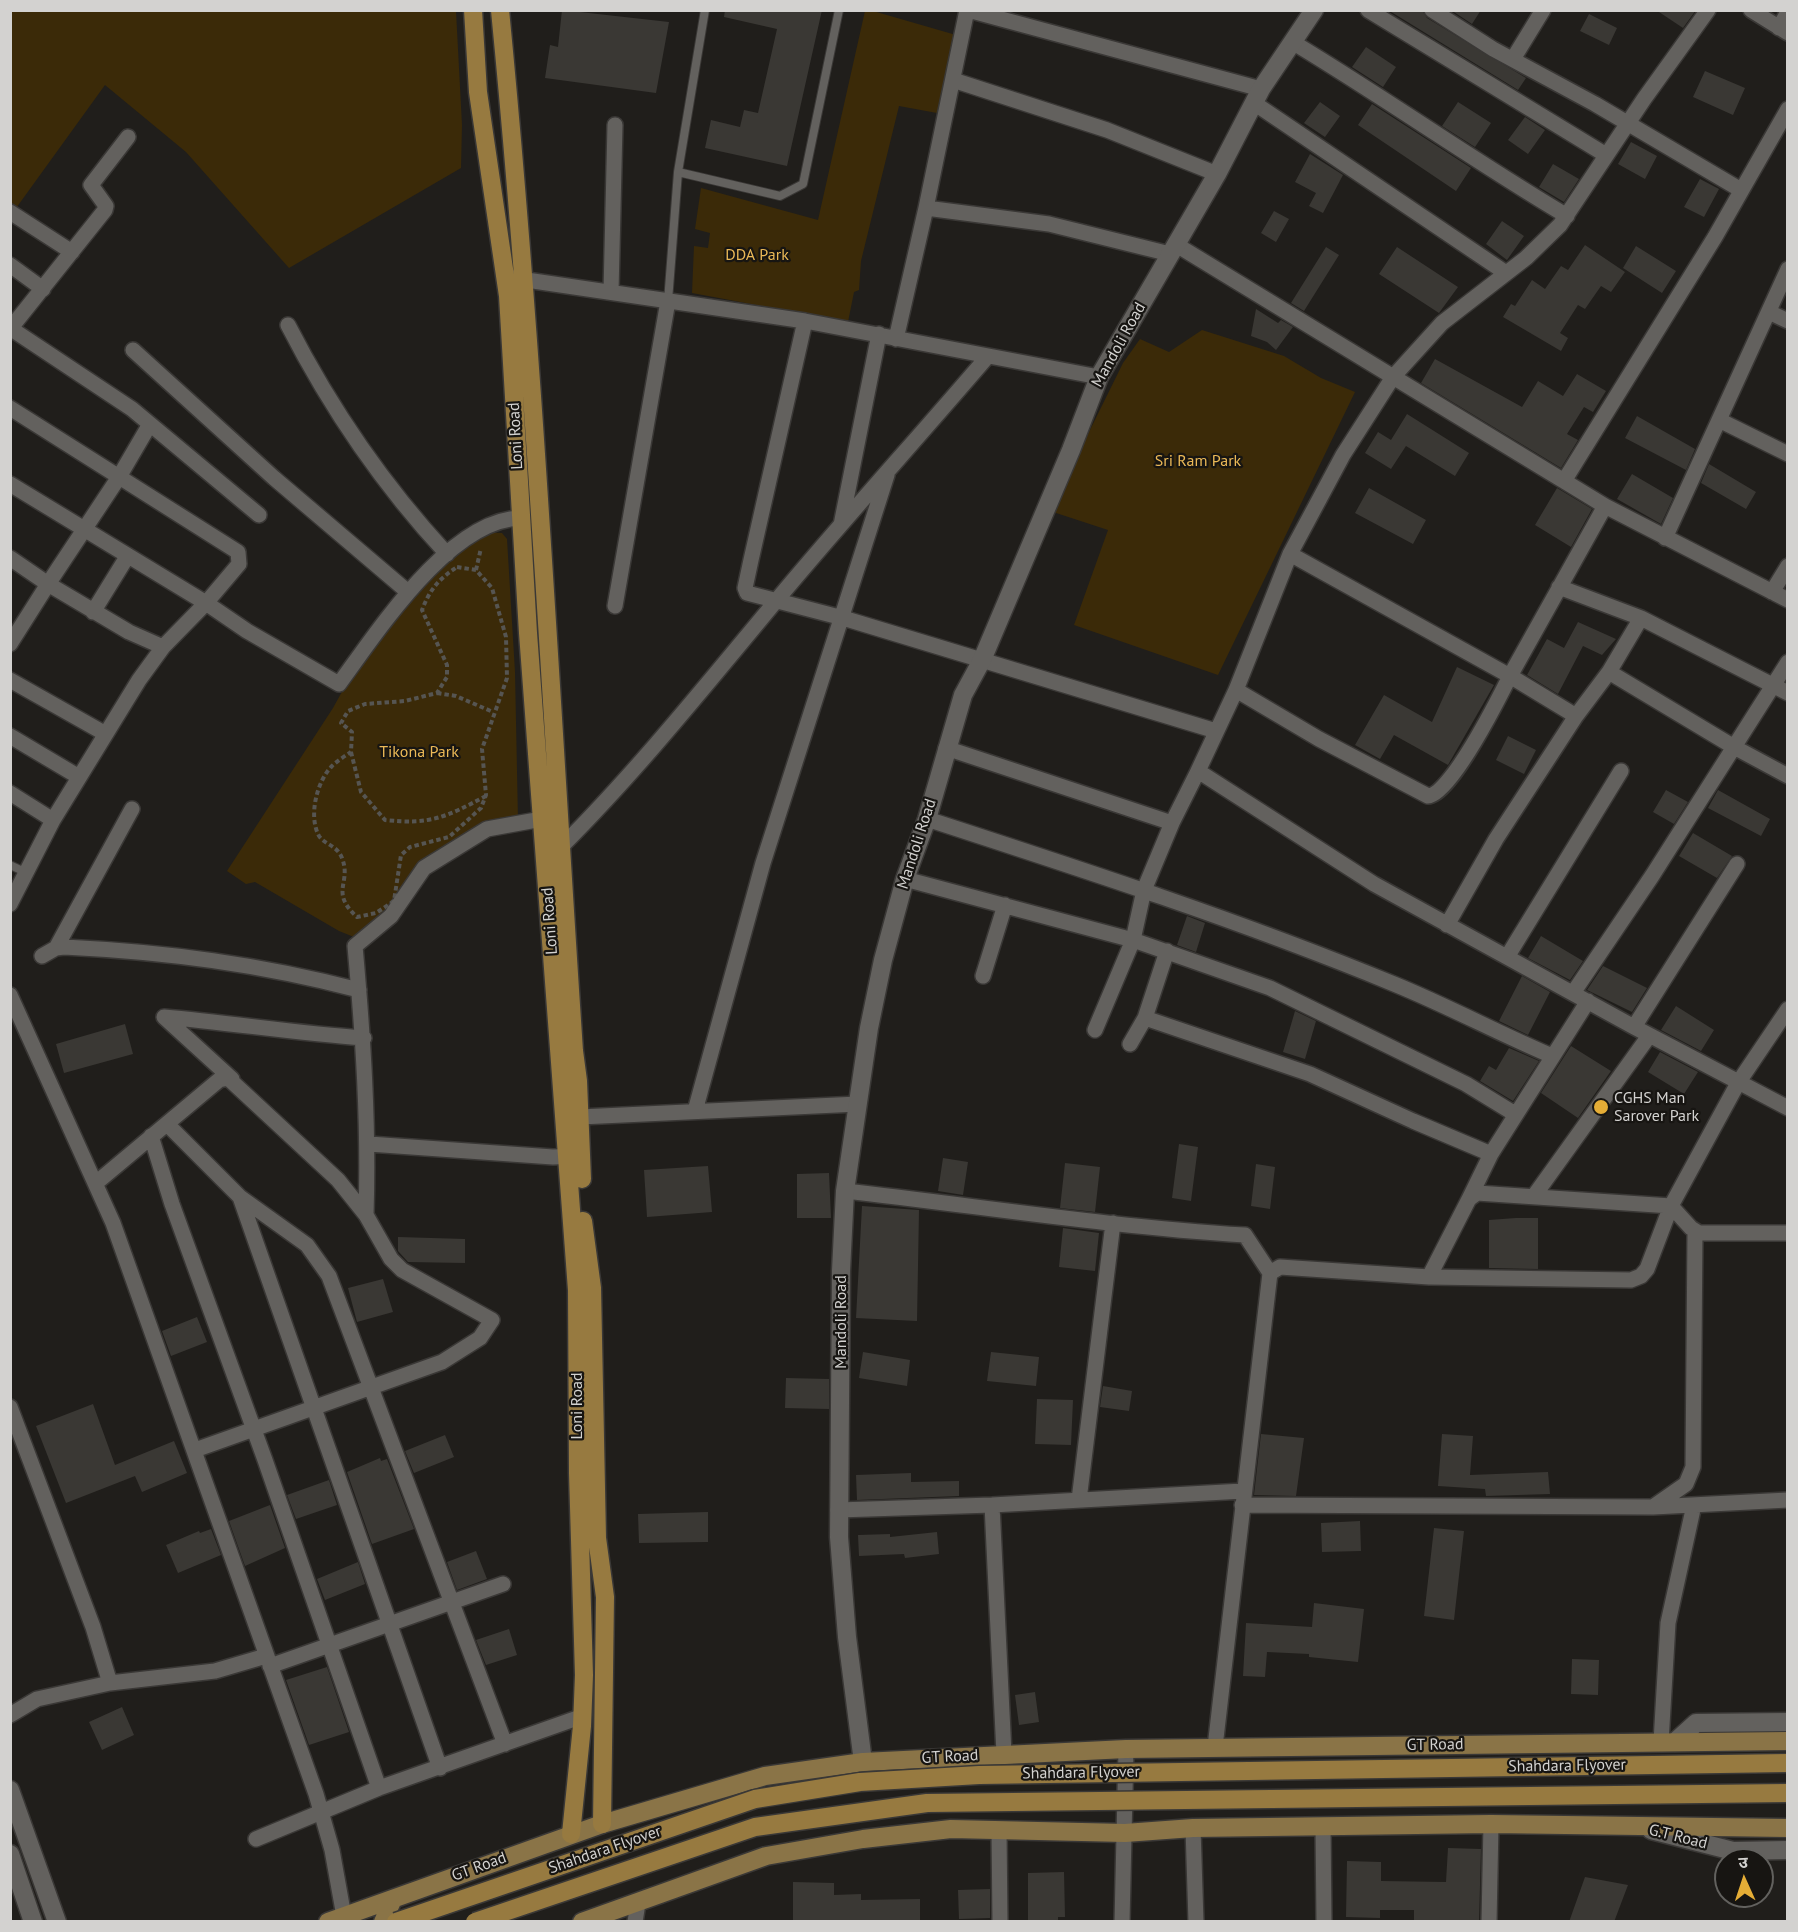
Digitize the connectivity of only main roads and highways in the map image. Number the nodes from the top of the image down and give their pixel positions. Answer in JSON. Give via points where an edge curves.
{"nodes":[{"id":1,"x":473,"y":10,"type":"edge"},
{"id":2,"x":500,"y":10,"type":"edge"},
{"id":3,"x":551,"y":817,"type":"junction"},
{"id":4,"x":575,"y":1156,"type":"junction"},
{"id":5,"x":1788,"y":1741,"type":"edge"},
{"id":6,"x":1596,"y":1743,"type":"joint"},
{"id":7,"x":1788,"y":1763,"type":"edge"},
{"id":8,"x":1788,"y":1792,"type":"edge"},
{"id":9,"x":602,"y":1824,"type":"junction"},
{"id":10,"x":1788,"y":1828,"type":"edge"},
{"id":11,"x":571,"y":1834,"type":"junction"},
{"id":12,"x":393,"y":1899,"type":"junction"},
{"id":13,"x":339,"y":1920,"type":"edge"},
{"id":14,"x":587,"y":1921,"type":"edge"},
{"id":15,"x":383,"y":1922,"type":"edge"},
{"id":16,"x":396,"y":1922,"type":"edge"},
{"id":17,"x":475,"y":1922,"type":"edge"}],
"edges":[{"from":1,"to":3,"type":"highway","name":"Loni Road","via":[[478,92],[507,296],[521,518]]},
{"from":2,"to":3,"type":"highway","name":"Loni Road","via":[[525,279]]},
{"from":3,"to":4,"type":"highway","name":"Loni Road"},
{"from":3,"to":4,"type":"highway","name":"Loni Road","via":[[560,849],[580,1118]]},
{"from":4,"to":9,"type":"highway","name":"Loni Road","via":[[592,1288],[597,1538],[605,1597]]},
{"from":4,"to":11,"type":"highway","name":"Loni Road","via":[[582,1716]]},
{"from":5,"to":6,"type":"main road","name":"Shahdara Flyover"},
{"from":6,"to":9,"type":"main road","name":"GT Road","via":[[1126,1749],[863,1762],[765,1776]]},
{"from":7,"to":16,"type":"highway","name":"Shahdara Flyover","bridge":true,"via":[[979,1775],[860,1782],[755,1799]]},
{"from":8,"to":17,"type":"highway","name":"Shahdara Flyover","bridge":true,"via":[[927,1803],[755,1827]]},
{"from":9,"to":11,"type":"main road","name":"GT Road"},
{"from":10,"to":14,"type":"main road","via":[[1491,1824],[1193,1828],[1125,1833],[951,1829],[766,1856]]},
{"from":11,"to":12,"type":"main road","name":"GT Road"},
{"from":12,"to":13,"type":"main road","name":"GT Road"},
{"from":12,"to":15,"type":"main road"}]}
